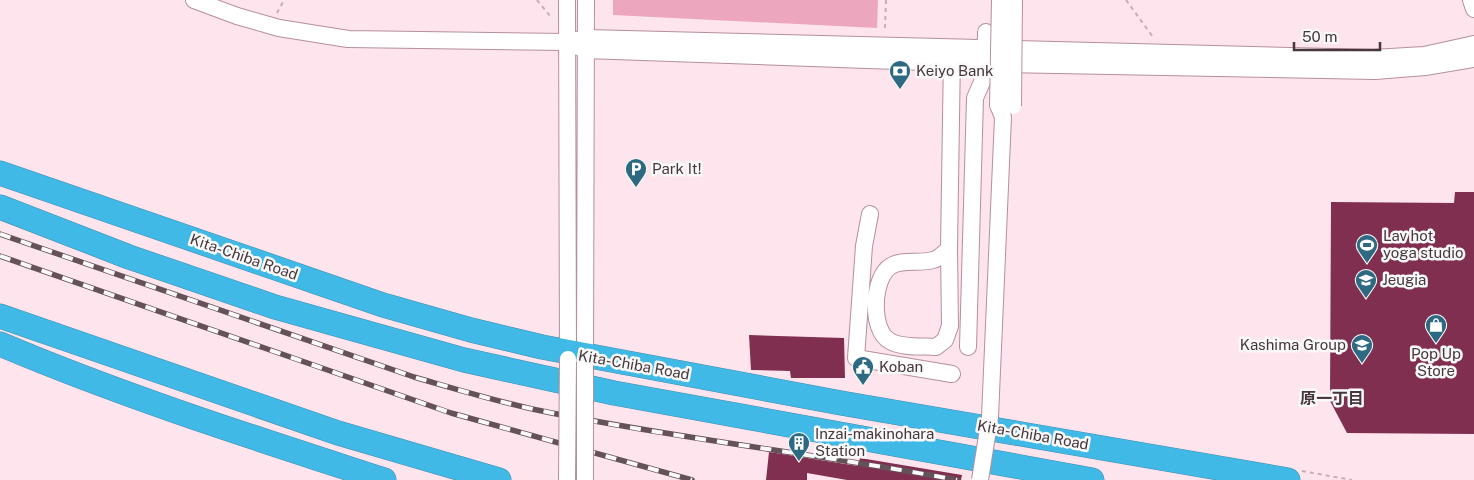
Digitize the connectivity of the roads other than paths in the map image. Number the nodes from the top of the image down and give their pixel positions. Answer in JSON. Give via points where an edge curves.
{"nodes":[{"id":1,"x":194,"y":0,"type":"edge"},
{"id":2,"x":567,"y":0,"type":"edge"},
{"id":3,"x":586,"y":0,"type":"edge"},
{"id":4,"x":1000,"y":0,"type":"edge"},
{"id":5,"x":1014,"y":0,"type":"edge"},
{"id":6,"x":1471,"y":0,"type":"edge"},
{"id":7,"x":1474,"y":9,"type":"edge"},
{"id":8,"x":566,"y":42,"type":"junction"},
{"id":9,"x":586,"y":44,"type":"junction"},
{"id":10,"x":1474,"y":44,"type":"edge"},
{"id":11,"x":953,"y":47,"type":"junction"},
{"id":12,"x":986,"y":48,"type":"junction"},
{"id":13,"x":1474,"y":59,"type":"edge"},
{"id":14,"x":952,"y":63,"type":"junction"},
{"id":15,"x":1005,"y":109,"type":"junction"},
{"id":16,"x":0,"y":173,"type":"edge"},
{"id":17,"x":0,"y":208,"type":"edge"},
{"id":18,"x":870,"y":214,"type":"dead end"},
{"id":19,"x":949,"y":249,"type":"junction"},
{"id":20,"x":0,"y":316,"type":"edge"},
{"id":21,"x":0,"y":344,"type":"edge"},
{"id":22,"x":968,"y":347,"type":"dead end"},
{"id":23,"x":577,"y":358,"type":"junction"},
{"id":24,"x":952,"y":374,"type":"dead end"},
{"id":25,"x":1150,"y":455,"type":"junction"},
{"id":26,"x":384,"y":480,"type":"edge"},
{"id":27,"x":499,"y":480,"type":"edge"},
{"id":28,"x":567,"y":480,"type":"edge"},
{"id":29,"x":586,"y":480,"type":"edge"},
{"id":30,"x":980,"y":480,"type":"edge"},
{"id":31,"x":1092,"y":480,"type":"edge"},
{"id":32,"x":1221,"y":480,"type":"edge"},
{"id":33,"x":1288,"y":480,"type":"edge"}],
"edges":[{"from":1,"to":8,"type":"street","via":[[279,28],[348,39]]},
{"from":2,"to":8,"type":"street"},
{"from":3,"to":9,"type":"street"},
{"from":4,"to":15,"type":"street","bridge":true},
{"from":5,"to":15,"type":"street","bridge":true},
{"from":6,"to":7,"type":"street"},
{"from":8,"to":9,"type":"street"},
{"from":8,"to":23,"type":"street"},
{"from":9,"to":11,"type":"street"},
{"from":9,"to":14,"type":"street"},
{"from":9,"to":23,"type":"street"},
{"from":10,"to":12,"type":"street","via":[[1424,55],[1373,58]]},
{"from":11,"to":12,"type":"street"},
{"from":11,"to":14,"type":"street"},
{"from":12,"to":13,"type":"street","via":[[1375,71]]},
{"from":12,"to":14,"type":"street"},
{"from":12,"to":22,"type":"street","via":[[985,76],[975,98]]},
{"from":14,"to":19,"type":"street"},
{"from":15,"to":30,"type":"street","bridge":true,"via":[[990,417]]},
{"from":16,"to":23,"type":"highway","name":"Kita-Chiba Road","via":[[383,305]]},
{"from":17,"to":31,"type":"highway","name":"Kita-Chiba Road","via":[[275,307],[464,360],[614,393]]},
{"from":18,"to":24,"type":"street","via":[[864,246],[856,358]]},
{"from":19,"to":19,"type":"street","via":[[950,326],[945,340],[936,347],[891,342],[883,336],[877,321],[876,290],[884,271],[893,264],[934,260]]},
{"from":20,"to":27,"type":"highway","via":[[338,433]]},
{"from":21,"to":26,"type":"highway","via":[[165,408]]},
{"from":23,"to":25,"type":"highway","name":"Kita-Chiba Road"},
{"from":23,"to":28,"type":"street","bridge":true},
{"from":23,"to":29,"type":"street","bridge":true},
{"from":25,"to":32,"type":"highway","via":[[1179,469]]},
{"from":25,"to":33,"type":"highway","name":"Kita-Chiba Road"}]}
